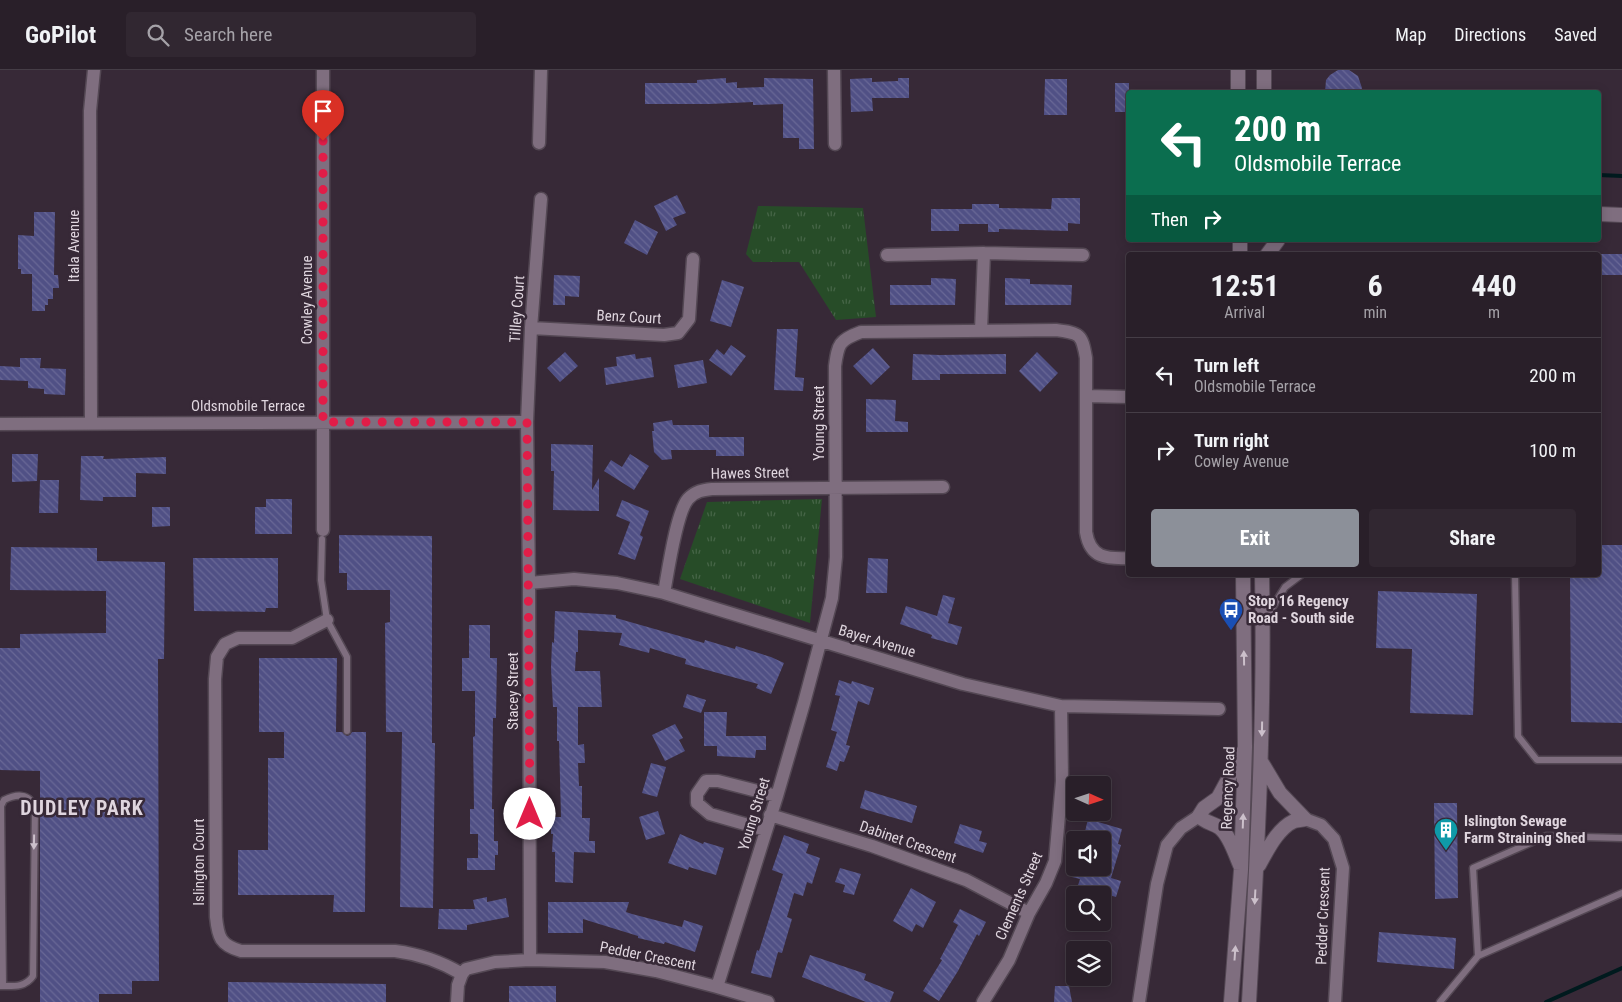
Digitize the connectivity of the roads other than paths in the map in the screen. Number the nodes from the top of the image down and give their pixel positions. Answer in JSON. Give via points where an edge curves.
{"nodes":[{"id":1,"x":94,"y":70,"type":"edge"},
{"id":2,"x":323,"y":70,"type":"edge"},
{"id":3,"x":541,"y":70,"type":"edge"},
{"id":4,"x":834,"y":70,"type":"edge"},
{"id":5,"x":1238,"y":70,"type":"edge"},
{"id":6,"x":1264,"y":70,"type":"edge"},
{"id":7,"x":1238,"y":90,"type":"edge"},
{"id":8,"x":1264,"y":90,"type":"edge"},
{"id":9,"x":539,"y":143,"type":"dead end"},
{"id":10,"x":835,"y":144,"type":"dead end"},
{"id":11,"x":541,"y":199,"type":"dead end"},
{"id":12,"x":1601,"y":214,"type":"edge"},
{"id":13,"x":1622,"y":215,"type":"edge"},
{"id":14,"x":1276,"y":242,"type":"edge"},
{"id":15,"x":1268,"y":252,"type":"edge"},
{"id":16,"x":984,"y":253,"type":"junction"},
{"id":17,"x":887,"y":255,"type":"dead end"},
{"id":18,"x":1083,"y":256,"type":"dead end"},
{"id":19,"x":693,"y":259,"type":"dead end"},
{"id":20,"x":531,"y":328,"type":"junction"},
{"id":21,"x":982,"y":331,"type":"junction"},
{"id":22,"x":1087,"y":396,"type":"junction"},
{"id":23,"x":1126,"y":398,"type":"edge"},
{"id":24,"x":91,"y":422,"type":"junction"},
{"id":25,"x":323,"y":422,"type":"junction"},
{"id":26,"x":527,"y":422,"type":"junction"},
{"id":27,"x":0,"y":424,"type":"edge"},
{"id":28,"x":943,"y":487,"type":"dead end"},
{"id":29,"x":835,"y":488,"type":"junction"},
{"id":30,"x":323,"y":535,"type":"joint"},
{"id":31,"x":1126,"y":558,"type":"edge"},
{"id":32,"x":1243,"y":577,"type":"edge"},
{"id":33,"x":1262,"y":577,"type":"edge"},
{"id":34,"x":1299,"y":577,"type":"edge"},
{"id":35,"x":1515,"y":577,"type":"edge"},
{"id":36,"x":529,"y":582,"type":"junction"},
{"id":37,"x":664,"y":593,"type":"junction"},
{"id":38,"x":327,"y":620,"type":"junction"},
{"id":39,"x":1263,"y":623,"type":"junction"},
{"id":40,"x":821,"y":641,"type":"junction"},
{"id":41,"x":1061,"y":706,"type":"junction"},
{"id":42,"x":1219,"y":709,"type":"dead end"},
{"id":43,"x":347,"y":731,"type":"dead end"},
{"id":44,"x":1245,"y":747,"type":"junction"},
{"id":45,"x":1261,"y":760,"type":"junction"},
{"id":46,"x":1622,"y":760,"type":"edge"},
{"id":47,"x":777,"y":796,"type":"junction"},
{"id":48,"x":770,"y":815,"type":"junction"},
{"id":49,"x":1199,"y":816,"type":"junction"},
{"id":50,"x":1306,"y":819,"type":"junction"},
{"id":51,"x":766,"y":830,"type":"junction"},
{"id":52,"x":1622,"y":838,"type":"edge"},
{"id":53,"x":1257,"y":868,"type":"junction"},
{"id":54,"x":1241,"y":870,"type":"junction"},
{"id":55,"x":1622,"y":893,"type":"edge"},
{"id":56,"x":1030,"y":913,"type":"junction"},
{"id":57,"x":1478,"y":956,"type":"junction"},
{"id":58,"x":530,"y":960,"type":"junction"},
{"id":59,"x":462,"y":974,"type":"junction"},
{"id":60,"x":1,"y":986,"type":"edge"},
{"id":61,"x":717,"y":987,"type":"junction"},
{"id":62,"x":1140,"y":1000,"type":"edge"},
{"id":63,"x":457,"y":1002,"type":"edge"},
{"id":64,"x":768,"y":1002,"type":"edge"},
{"id":65,"x":983,"y":1002,"type":"edge"},
{"id":66,"x":1232,"y":1002,"type":"edge"},
{"id":67,"x":1250,"y":1002,"type":"edge"},
{"id":68,"x":1335,"y":1002,"type":"edge"},
{"id":69,"x":1440,"y":1002,"type":"edge"}],
"edges":[{"from":1,"to":24,"type":"street","name":"Itala Avenue","via":[[90,111]]},
{"from":2,"to":25,"type":"street","name":"Cowley Avenue"},
{"from":3,"to":9,"type":"street"},
{"from":4,"to":10,"type":"street"},
{"from":5,"to":7,"type":"main road"},
{"from":6,"to":8,"type":"main road"},
{"from":11,"to":20,"type":"street","name":"Tilley Court"},
{"from":12,"to":13,"type":"main road"},
{"from":14,"to":15,"type":"main road"},
{"from":16,"to":17,"type":"street"},
{"from":16,"to":18,"type":"street"},
{"from":16,"to":21,"type":"street"},
{"from":19,"to":20,"type":"street","name":"Benz Court","via":[[689,319],[678,333],[664,336]]},
{"from":20,"to":26,"type":"street","name":"Tilley Court"},
{"from":21,"to":22,"type":"street","name":"Young Street","via":[[1074,332],[1084,341]]},
{"from":21,"to":29,"type":"street","name":"Young Street","via":[[861,332],[838,346],[835,366]]},
{"from":22,"to":23,"type":"street"},
{"from":22,"to":31,"type":"street","name":"Young Street","via":[[1088,544],[1096,554],[1112,559]]},
{"from":24,"to":25,"type":"street","name":"Oldsmobile Terrace"},
{"from":24,"to":27,"type":"street","name":"Oldsmobile Terrace"},
{"from":25,"to":26,"type":"street","name":"Oldsmobile Terrace"},
{"from":25,"to":30,"type":"street","name":"Cowley Avenue"},
{"from":26,"to":36,"type":"street","name":"Stacey Street"},
{"from":28,"to":29,"type":"street","name":"Hawes Street"},
{"from":29,"to":37,"type":"street","name":"Hawes Street","via":[[698,490],[688,499],[680,515]]},
{"from":29,"to":40,"type":"street","name":"Young Street","via":[[836,557],[832,598]]},
{"from":30,"to":38,"type":"lane","via":[[321,580]]},
{"from":44,"to":32,"type":"main road","name":"Regency Road","one_way":true},
{"from":33,"to":39,"type":"main road"},
{"from":34,"to":39,"type":"lane","via":[[1285,588]]},
{"from":35,"to":46,"type":"lane","via":[[1518,736],[1537,760]]},
{"from":36,"to":37,"type":"street","name":"Bayer Avenue","via":[[574,579],[617,583]]},
{"from":36,"to":58,"type":"street","name":"Stacey Street"},
{"from":37,"to":40,"type":"street","name":"Bayer Avenue"},
{"from":38,"to":43,"type":"lane","via":[[347,657]]},
{"from":38,"to":59,"type":"street","name":"Islington Court","via":[[292,638],[238,638],[225,644],[217,657],[216,917],[220,938],[227,947],[240,951],[414,954]]},
{"from":39,"to":45,"type":"main road","one_way":true},
{"from":40,"to":41,"type":"street","name":"Bayer Avenue","via":[[963,684]]},
{"from":40,"to":47,"type":"street","name":"Young Street"},
{"from":41,"to":42,"type":"street","name":"Bayer Avenue"},
{"from":41,"to":56,"type":"street","name":"Clements Street","via":[[1062,780],[1055,861]]},
{"from":44,"to":49,"type":"main road","via":[[1218,798]]},
{"from":54,"to":44,"type":"main road","name":"Regency Road","one_way":true},
{"from":45,"to":50,"type":"main road","via":[[1280,793]]},
{"from":45,"to":53,"type":"main road"},
{"from":47,"to":48,"type":"street","name":"Young Street"},
{"from":47,"to":51,"type":"street","via":[[718,781],[706,781],[697,794],[698,803],[710,814]]},
{"from":48,"to":51,"type":"street","name":"Young Street"},
{"from":48,"to":56,"type":"street","name":"Dabinet Crescent","via":[[872,846],[966,880]]},
{"from":49,"to":54,"type":"main road","via":[[1224,831]]},
{"from":49,"to":62,"type":"street","via":[[1181,828],[1167,845],[1157,884]]},
{"from":50,"to":53,"type":"main road","via":[[1294,821],[1283,829]]},
{"from":50,"to":68,"type":"street","name":"Pedder Crescent","via":[[1321,825],[1334,840],[1343,868]]},
{"from":51,"to":61,"type":"street","name":"Young Street"},
{"from":52,"to":57,"type":"lane","via":[[1546,836],[1473,868]]},
{"from":53,"to":67,"type":"main road","one_way":true},
{"from":66,"to":54,"type":"main road","name":"Regency Road","one_way":true},
{"from":55,"to":57,"type":"lane"},
{"from":56,"to":65,"type":"street","name":"Clements Street","via":[[1009,960]]},
{"from":57,"to":69,"type":"lane"},
{"from":58,"to":59,"type":"street","name":"Pedder Crescent","via":[[475,966]]},
{"from":58,"to":61,"type":"street","name":"Pedder Crescent","via":[[605,962]]},
{"from":59,"to":63,"type":"street"},
{"from":60,"to":60,"type":"lane","one_way":true,"via":[[1,806],[10,797],[23,796],[31,799],[35,806],[33,976],[25,984]]},
{"from":61,"to":64,"type":"street","name":"Pedder Crescent"}]}
